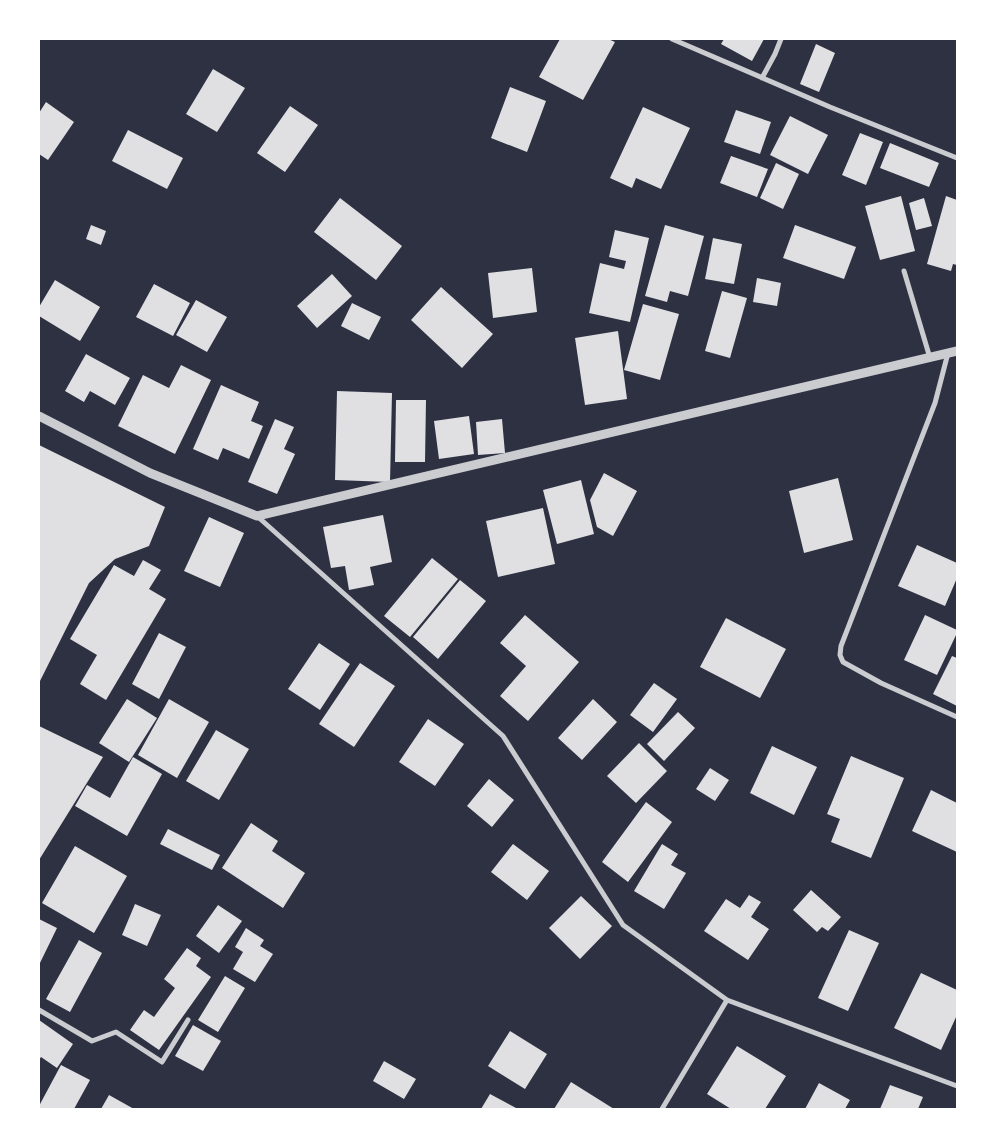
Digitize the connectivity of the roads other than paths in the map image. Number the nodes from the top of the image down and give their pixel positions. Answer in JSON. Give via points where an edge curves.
{"nodes":[{"id":1,"x":672,"y":39,"type":"edge"},
{"id":2,"x":781,"y":39,"type":"edge"},
{"id":3,"x":762,"y":78,"type":"junction"},
{"id":4,"x":957,"y":158,"type":"edge"},
{"id":5,"x":904,"y":271,"type":"dead end"},
{"id":6,"x":953,"y":352,"type":"edge"},
{"id":7,"x":930,"y":358,"type":"junction"},
{"id":8,"x":39,"y":416,"type":"edge"},
{"id":9,"x":257,"y":516,"type":"junction"},
{"id":10,"x":957,"y":717,"type":"edge"},
{"id":11,"x":727,"y":1000,"type":"junction"},
{"id":12,"x":39,"y":1010,"type":"edge"},
{"id":13,"x":188,"y":1020,"type":"dead end"},
{"id":14,"x":957,"y":1086,"type":"edge"},
{"id":15,"x":662,"y":1109,"type":"edge"}],
"edges":[{"from":1,"to":3,"type":"street"},
{"from":2,"to":3,"type":"street"},
{"from":3,"to":4,"type":"street"},
{"from":5,"to":7,"type":"street"},
{"from":6,"to":7,"type":"street"},
{"from":6,"to":10,"type":"street","via":[[840,655],[843,662],[881,683]]},
{"from":7,"to":9,"type":"street"},
{"from":8,"to":9,"type":"street","via":[[150,473]]},
{"from":9,"to":11,"type":"street","via":[[503,736],[623,925]]},
{"from":11,"to":14,"type":"street"},
{"from":11,"to":15,"type":"street"},
{"from":12,"to":13,"type":"street","via":[[92,1041],[116,1032],[162,1062]]}]}
